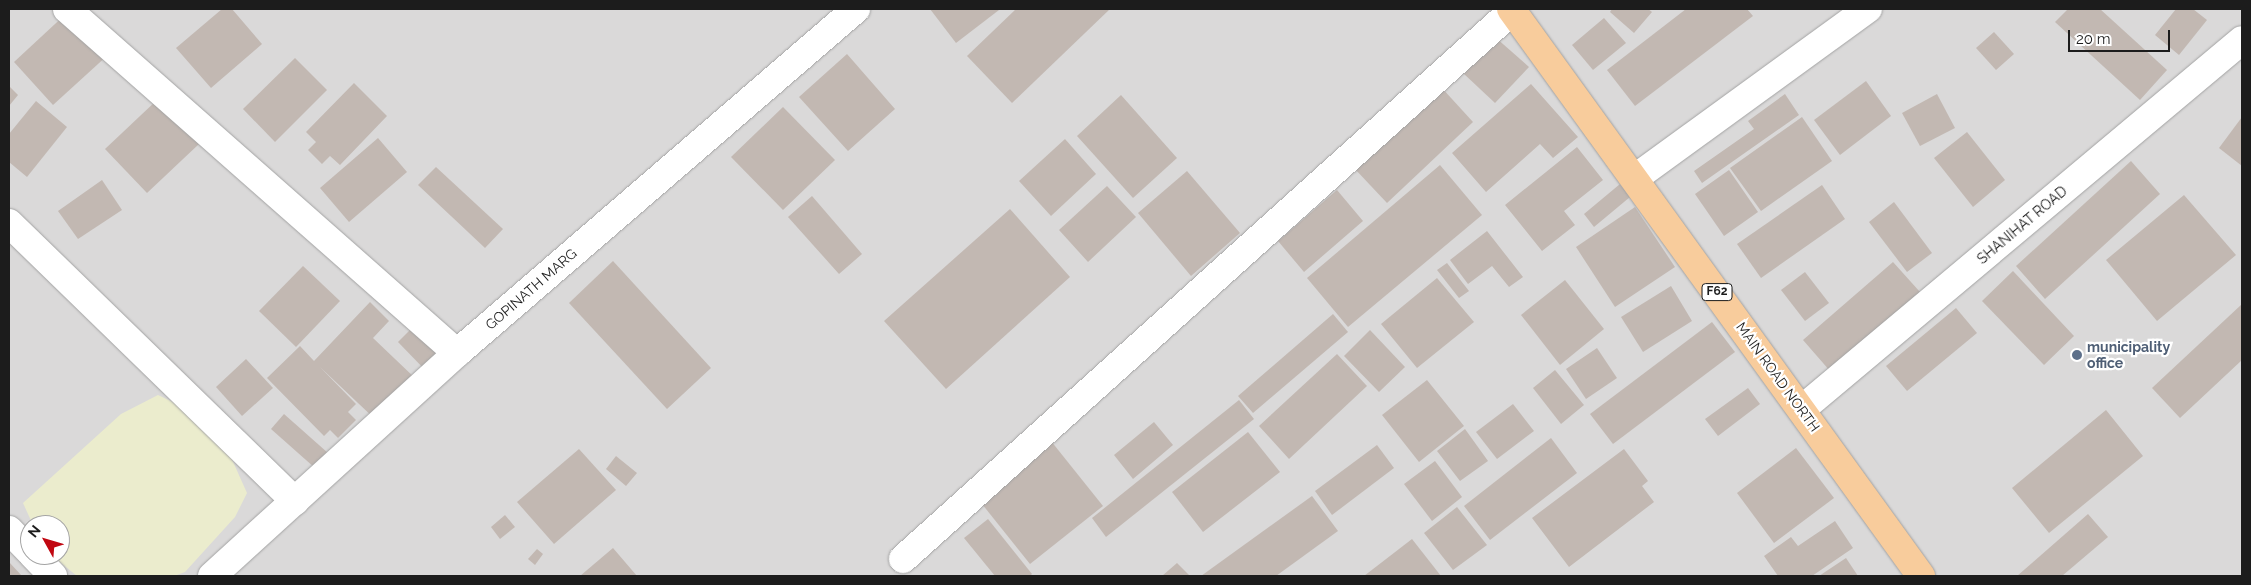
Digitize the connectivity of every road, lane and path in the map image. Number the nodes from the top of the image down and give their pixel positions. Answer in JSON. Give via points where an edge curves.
{"nodes":[{"id":1,"x":67,"y":9,"type":"edge"},
{"id":2,"x":856,"y":9,"type":"edge"},
{"id":3,"x":1868,"y":9,"type":"edge"},
{"id":4,"x":1512,"y":10,"type":"edge"},
{"id":5,"x":2242,"y":40,"type":"edge"},
{"id":6,"x":1635,"y":178,"type":"junction"},
{"id":7,"x":9,"y":223,"type":"edge"},
{"id":8,"x":457,"y":353,"type":"junction"},
{"id":9,"x":1802,"y":409,"type":"junction"},
{"id":10,"x":295,"y":501,"type":"junction"},
{"id":11,"x":9,"y":530,"type":"edge"},
{"id":12,"x":20,"y":542,"type":"edge"},
{"id":13,"x":903,"y":559,"type":"dead end"},
{"id":14,"x":42,"y":565,"type":"edge"},
{"id":15,"x":52,"y":576,"type":"edge"},
{"id":16,"x":212,"y":576,"type":"edge"},
{"id":17,"x":1921,"y":576,"type":"edge"}],
"edges":[{"from":1,"to":8,"type":"street"},
{"from":2,"to":8,"type":"street","name":"GOPINATH MARG"},
{"from":3,"to":6,"type":"street"},
{"from":4,"to":6,"type":"main road","name":"MAIN ROAD NORTH","number":"F62"},
{"from":4,"to":13,"type":"street"},
{"from":5,"to":9,"type":"street","name":"SHANIHAT ROAD"},
{"from":6,"to":9,"type":"main road","name":"MAIN ROAD NORTH","number":"F62"},
{"from":7,"to":10,"type":"street"},
{"from":8,"to":10,"type":"street","name":"GOPINATH MARG"},
{"from":9,"to":17,"type":"main road","name":"MAIN ROAD NORTH","number":"F62"},
{"from":10,"to":16,"type":"street","name":"GOPINATH MARG"},
{"from":11,"to":12,"type":"street"},
{"from":14,"to":15,"type":"street"}]}
